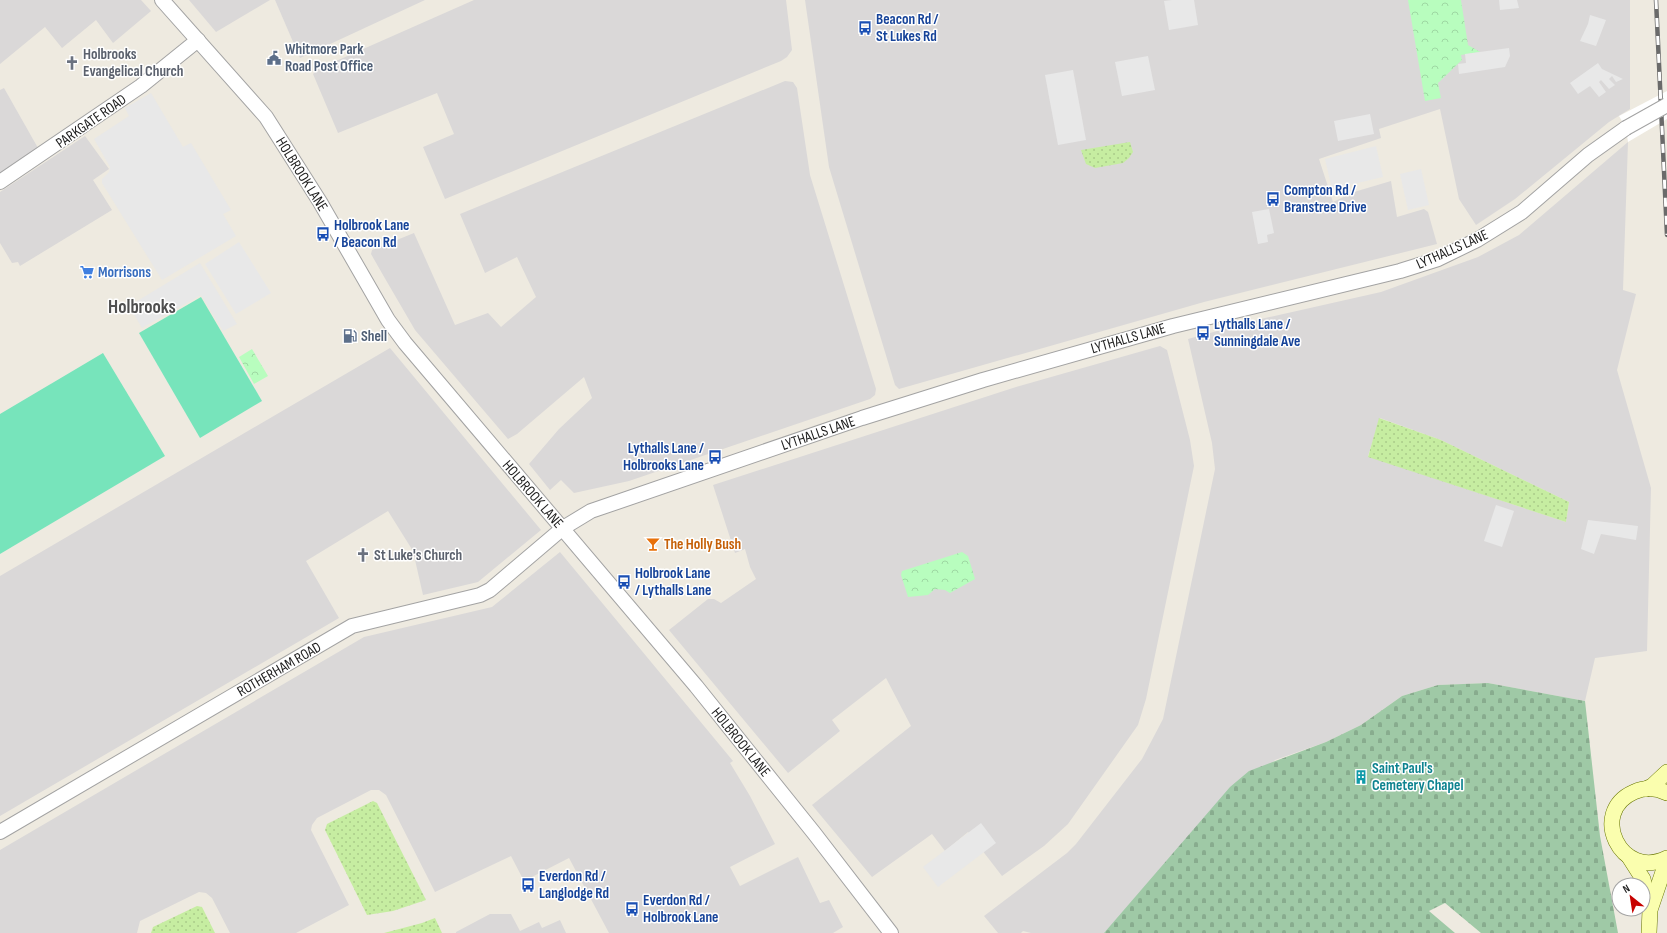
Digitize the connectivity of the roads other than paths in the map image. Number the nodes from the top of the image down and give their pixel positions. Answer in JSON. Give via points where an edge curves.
{"nodes":[{"id":1,"x":162,"y":0,"type":"edge"},
{"id":2,"x":198,"y":40,"type":"junction"},
{"id":3,"x":1667,"y":105,"type":"edge"},
{"id":4,"x":0,"y":182,"type":"edge"},
{"id":5,"x":563,"y":528,"type":"junction"},
{"id":6,"x":1667,"y":772,"type":"edge"},
{"id":7,"x":1646,"y":789,"type":"junction"},
{"id":8,"x":1667,"y":793,"type":"edge"},
{"id":9,"x":0,"y":832,"type":"edge"},
{"id":10,"x":1629,"y":857,"type":"junction"},
{"id":11,"x":1667,"y":859,"type":"edge"},
{"id":12,"x":1642,"y":877,"type":"edge"},
{"id":13,"x":1651,"y":907,"type":"edge"},
{"id":14,"x":1649,"y":917,"type":"edge"},
{"id":15,"x":892,"y":933,"type":"edge"},
{"id":16,"x":1648,"y":933,"type":"edge"}],
"edges":[{"from":1,"to":2,"type":"street","name":"HOLBROOK LANE"},
{"from":2,"to":4,"type":"street","name":"PARKGATE ROAD","via":[[141,86]]},
{"from":2,"to":5,"type":"street","name":"HOLBROOK LANE","via":[[276,131],[388,320],[405,343],[462,413]]},
{"from":3,"to":5,"type":"street","name":"LYTHALLS LANE","bridge":true,"via":[[1626,128],[1588,155],[1509,221],[1438,259],[1400,271],[1173,326],[976,382],[862,418],[606,506],[584,514]]},
{"from":5,"to":9,"type":"street","name":"ROTHERHAM ROAD","via":[[490,590],[480,595],[352,626]]},
{"from":5,"to":15,"type":"street","name":"HOLBROOK LANE","via":[[700,691]]},
{"from":6,"to":7,"type":"main road"},
{"from":7,"to":8,"type":"main road"},
{"from":7,"to":10,"type":"main road","via":[[1624,798],[1613,816],[1614,839]]},
{"from":10,"to":11,"type":"main road","via":[[1648,863]]},
{"from":10,"to":12,"type":"main road"},
{"from":11,"to":13,"type":"main road"},
{"from":14,"to":16,"type":"main road"}]}
